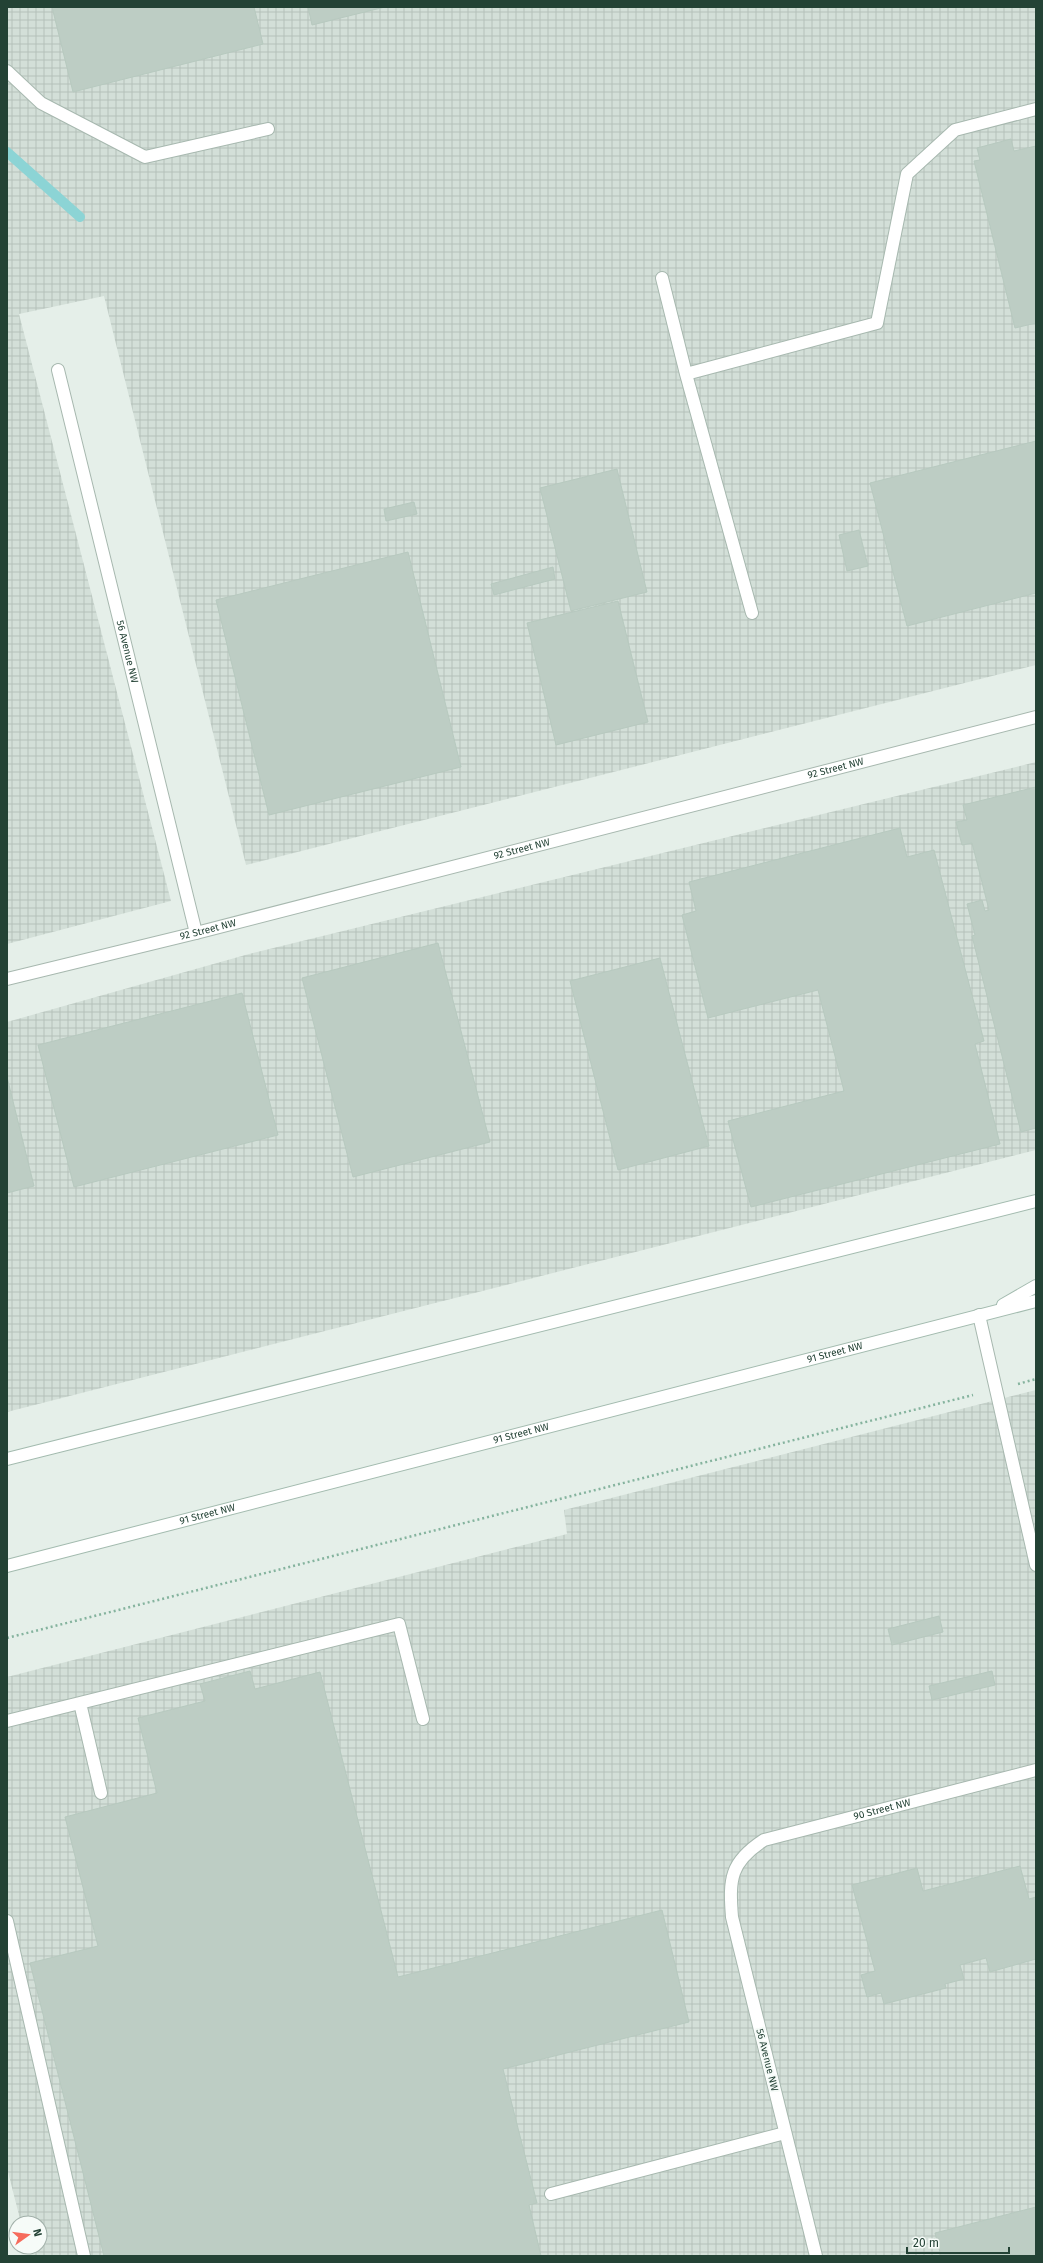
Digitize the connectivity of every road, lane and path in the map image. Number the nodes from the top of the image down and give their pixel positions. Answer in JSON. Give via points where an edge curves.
{"nodes":[{"id":1,"x":7,"y":71,"type":"edge"},
{"id":2,"x":1036,"y":109,"type":"edge"},
{"id":3,"x":268,"y":129,"type":"dead end"},
{"id":4,"x":662,"y":278,"type":"dead end"},
{"id":5,"x":58,"y":370,"type":"dead end"},
{"id":6,"x":686,"y":374,"type":"junction"},
{"id":7,"x":752,"y":613,"type":"dead end"},
{"id":8,"x":1036,"y":717,"type":"edge"},
{"id":9,"x":196,"y":933,"type":"junction"},
{"id":10,"x":7,"y":979,"type":"edge"},
{"id":11,"x":1036,"y":1201,"type":"edge"},
{"id":12,"x":1036,"y":1286,"type":"edge"},
{"id":13,"x":1036,"y":1301,"type":"edge"},
{"id":14,"x":991,"y":1312,"type":"junction"},
{"id":15,"x":979,"y":1315,"type":"junction"},
{"id":16,"x":1036,"y":1379,"type":"edge"},
{"id":17,"x":997,"y":1389,"type":"junction"},
{"id":18,"x":7,"y":1459,"type":"edge"},
{"id":19,"x":1036,"y":1565,"type":"edge"},
{"id":20,"x":7,"y":1566,"type":"edge"},
{"id":21,"x":7,"y":1638,"type":"edge"},
{"id":22,"x":80,"y":1703,"type":"junction"},
{"id":23,"x":423,"y":1719,"type":"dead end"},
{"id":24,"x":7,"y":1721,"type":"edge"},
{"id":25,"x":1036,"y":1770,"type":"edge"},
{"id":26,"x":102,"y":1793,"type":"dead end"},
{"id":27,"x":738,"y":1865,"type":"joint"},
{"id":28,"x":7,"y":1921,"type":"edge"},
{"id":29,"x":785,"y":2133,"type":"junction"},
{"id":30,"x":551,"y":2194,"type":"dead end"},
{"id":31,"x":84,"y":2256,"type":"edge"},
{"id":32,"x":816,"y":2256,"type":"edge"}],
"edges":[{"from":1,"to":3,"type":"street","via":[[41,103],[145,157]]},
{"from":2,"to":6,"type":"street","via":[[956,130],[907,174],[877,323]]},
{"from":4,"to":6,"type":"street"},
{"from":5,"to":9,"type":"street","name":"56 Avenue NW"},
{"from":6,"to":7,"type":"street"},
{"from":8,"to":9,"type":"street","name":"92 Street NW"},
{"from":9,"to":10,"type":"street","name":"92 Street NW"},
{"from":11,"to":18,"type":"street"},
{"from":12,"to":14,"type":"street"},
{"from":13,"to":14,"type":"street","name":"91 Street NW"},
{"from":14,"to":15,"type":"street","name":"91 Street NW"},
{"from":15,"to":17,"type":"street"},
{"from":15,"to":20,"type":"street","name":"91 Street NW"},
{"from":16,"to":17,"type":"path"},
{"from":17,"to":19,"type":"street"},
{"from":17,"to":21,"type":"path"},
{"from":22,"to":23,"type":"street","via":[[399,1624]]},
{"from":22,"to":24,"type":"street"},
{"from":22,"to":26,"type":"street"},
{"from":25,"to":27,"type":"street","name":"90 Street NW","via":[[779,1835],[764,1840],[750,1849]]},
{"from":27,"to":29,"type":"street","name":"56 Avenue NW","via":[[731,1878],[732,1917]]},
{"from":28,"to":31,"type":"street"},
{"from":29,"to":30,"type":"street"},
{"from":29,"to":32,"type":"street","name":"56 Avenue NW"}]}
